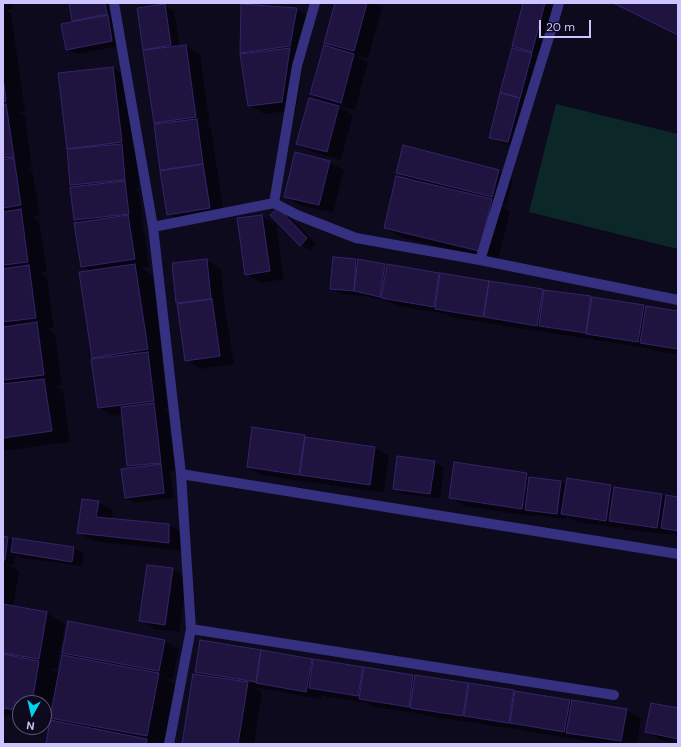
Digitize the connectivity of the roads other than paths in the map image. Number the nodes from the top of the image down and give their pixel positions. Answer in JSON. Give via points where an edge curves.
{"nodes":[{"id":1,"x":114,"y":3,"type":"edge"},
{"id":2,"x":315,"y":3,"type":"edge"},
{"id":3,"x":559,"y":3,"type":"edge"},
{"id":4,"x":274,"y":203,"type":"junction"},
{"id":5,"x":153,"y":227,"type":"junction"},
{"id":6,"x":480,"y":260,"type":"junction"},
{"id":7,"x":678,"y":300,"type":"edge"},
{"id":8,"x":182,"y":474,"type":"junction"},
{"id":9,"x":678,"y":554,"type":"edge"},
{"id":10,"x":191,"y":629,"type":"junction"},
{"id":11,"x":614,"y":695,"type":"dead end"},
{"id":12,"x":169,"y":744,"type":"edge"}],
"edges":[{"from":1,"to":5,"type":"street"},
{"from":2,"to":4,"type":"street","via":[[297,66]]},
{"from":3,"to":6,"type":"street"},
{"from":4,"to":5,"type":"street"},
{"from":4,"to":6,"type":"street","via":[[297,215],[356,238]]},
{"from":5,"to":8,"type":"street"},
{"from":6,"to":7,"type":"street"},
{"from":8,"to":9,"type":"street"},
{"from":8,"to":10,"type":"street"},
{"from":10,"to":11,"type":"street"},
{"from":10,"to":12,"type":"street"}]}
